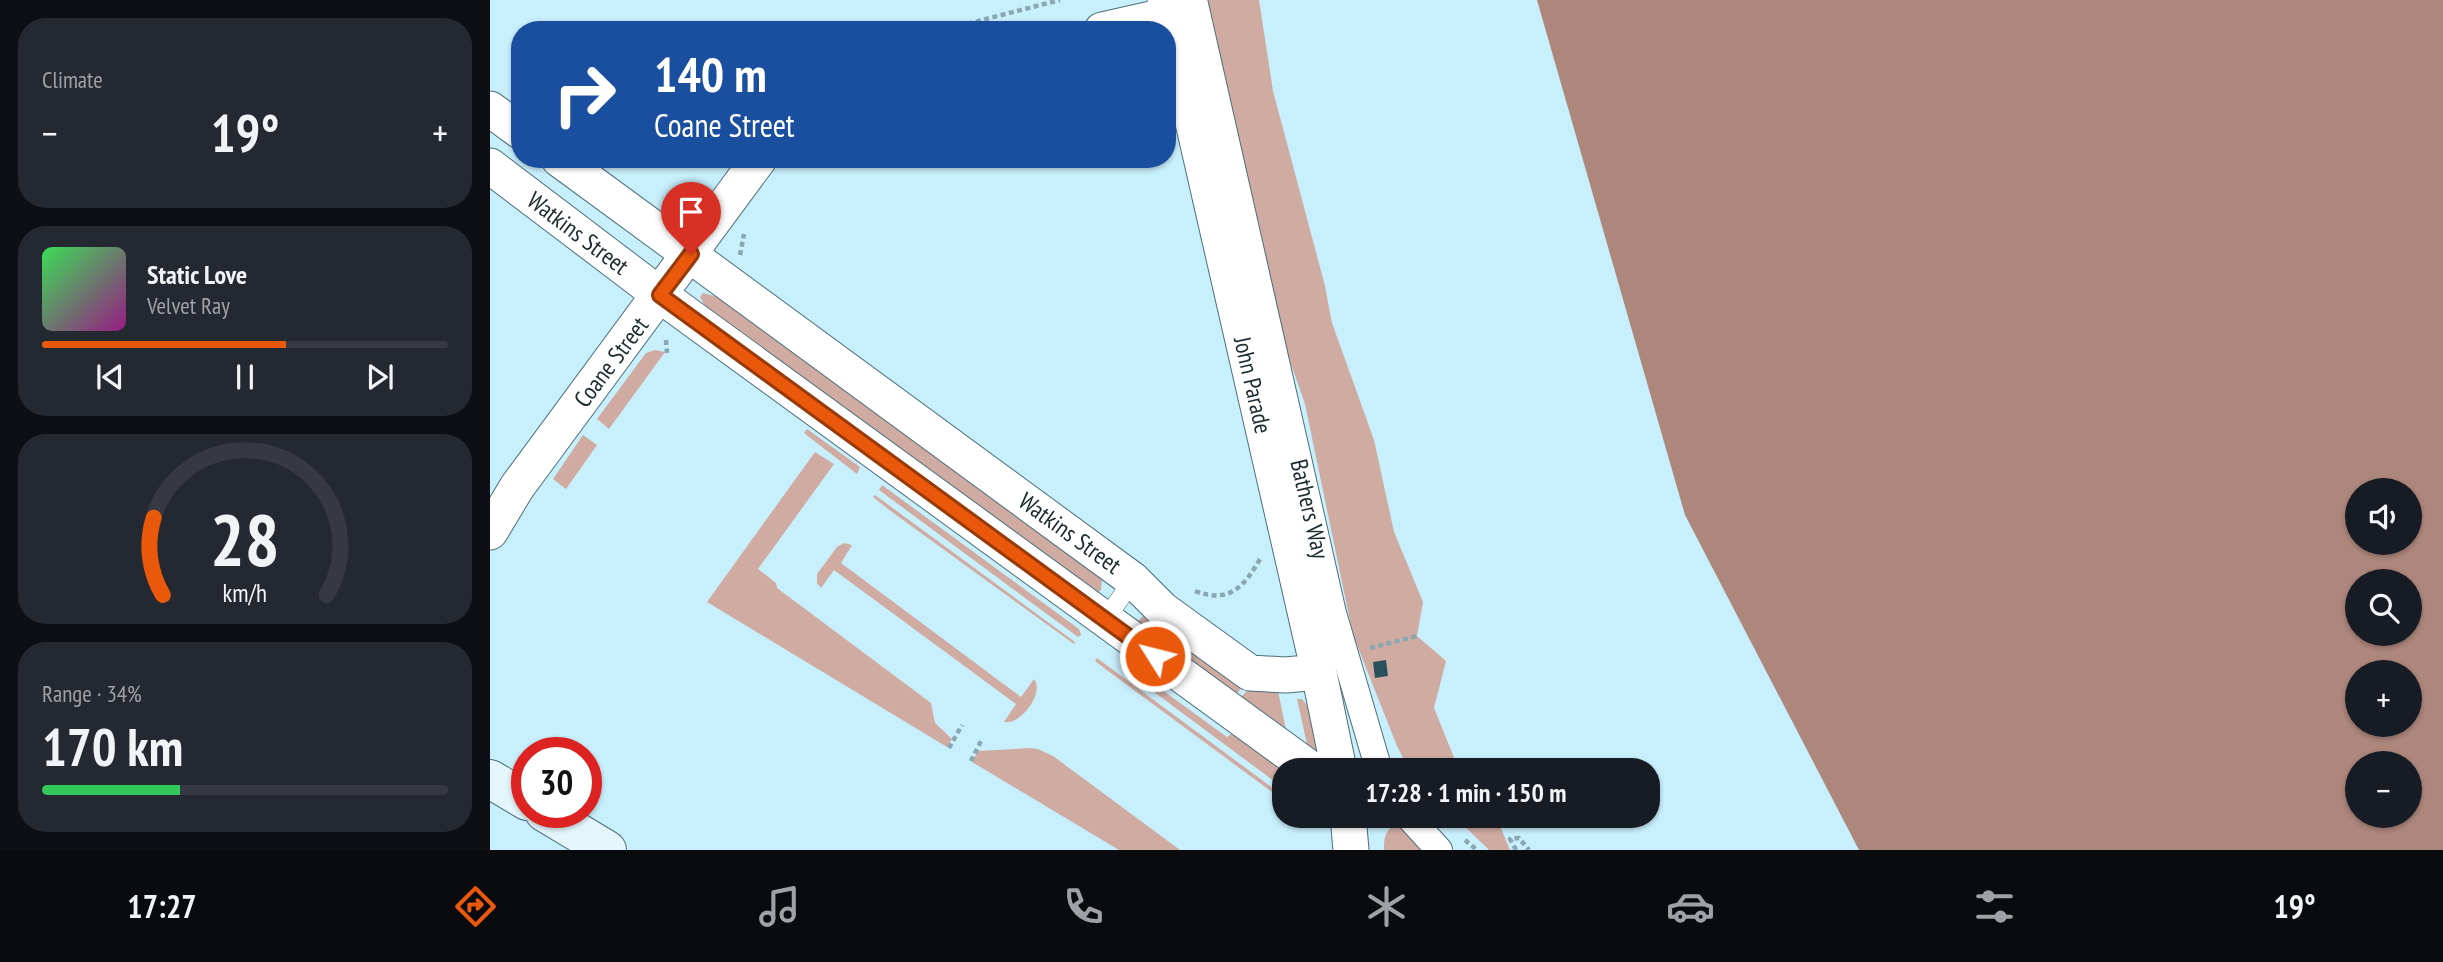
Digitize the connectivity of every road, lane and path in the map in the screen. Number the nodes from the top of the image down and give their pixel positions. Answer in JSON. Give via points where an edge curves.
{"nodes":[{"id":1,"x":1060,"y":0,"type":"edge"},
{"id":2,"x":1176,"y":5,"type":"edge"},
{"id":3,"x":978,"y":21,"type":"edge"},
{"id":4,"x":1129,"y":21,"type":"edge"},
{"id":5,"x":490,"y":109,"type":"edge"},
{"id":6,"x":511,"y":124,"type":"edge"},
{"id":7,"x":490,"y":166,"type":"edge"},
{"id":8,"x":572,"y":168,"type":"edge"},
{"id":9,"x":753,"y":168,"type":"edge"},
{"id":10,"x":691,"y":254,"type":"junction"},
{"id":11,"x":660,"y":295,"type":"junction"},
{"id":12,"x":666,"y":337,"type":"dead end"},
{"id":13,"x":667,"y":353,"type":"dead end"},
{"id":14,"x":490,"y":533,"type":"edge"},
{"id":15,"x":1261,"y":558,"type":"dead end"},
{"id":16,"x":1133,"y":580,"type":"junction"},
{"id":17,"x":1191,"y":590,"type":"dead end"},
{"id":18,"x":1105,"y":620,"type":"junction"},
{"id":19,"x":1417,"y":636,"type":"dead end"},
{"id":20,"x":1369,"y":648,"type":"dead end"},
{"id":21,"x":1318,"y":671,"type":"junction"},
{"id":22,"x":962,"y":725,"type":"dead end"},
{"id":23,"x":982,"y":739,"type":"dead end"},
{"id":24,"x":949,"y":748,"type":"dead end"},
{"id":25,"x":1295,"y":758,"type":"edge"},
{"id":26,"x":1336,"y":758,"type":"edge"},
{"id":27,"x":1375,"y":758,"type":"edge"},
{"id":28,"x":971,"y":761,"type":"dead end"},
{"id":29,"x":490,"y":779,"type":"edge"},
{"id":30,"x":511,"y":792,"type":"edge"},
{"id":31,"x":571,"y":828,"type":"edge"},
{"id":32,"x":1419,"y":828,"type":"edge"},
{"id":33,"x":607,"y":850,"type":"edge"},
{"id":34,"x":1439,"y":850,"type":"edge"},
{"id":35,"x":1516,"y":850,"type":"edge"},
{"id":36,"x":1530,"y":850,"type":"edge"}],
"edges":[{"from":1,"to":3,"type":"path"},
{"from":2,"to":4,"type":"street"},
{"from":2,"to":21,"type":"street","name":"John Parade"},
{"from":2,"to":27,"type":"street","name":"Bathers Way","via":[[1333,613]]},
{"from":5,"to":6,"type":"street"},
{"from":7,"to":11,"type":"street","name":"Watkins Street"},
{"from":8,"to":10,"type":"street","name":"Watkins Street"},
{"from":9,"to":10,"type":"street","name":"Coane Street"},
{"from":10,"to":11,"type":"street","name":"Coane Street"},
{"from":10,"to":16,"type":"street","name":"Watkins Street"},
{"from":11,"to":14,"type":"street","name":"Coane Street","via":[[517,486]]},
{"from":11,"to":18,"type":"street","name":"Watkins Street"},
{"from":12,"to":13,"type":"path"},
{"from":15,"to":17,"type":"path","via":[[1250,576],[1230,593],[1210,595]]},
{"from":16,"to":18,"type":"lane"},
{"from":16,"to":21,"type":"street","name":"Watkins Street","via":[[1163,610],[1250,673]]},
{"from":18,"to":25,"type":"street","name":"Watkins Street"},
{"from":19,"to":20,"type":"path"},
{"from":21,"to":26,"type":"street","name":"John Parade"},
{"from":22,"to":24,"type":"path"},
{"from":23,"to":28,"type":"path"},
{"from":29,"to":30,"type":"main road"},
{"from":31,"to":33,"type":"main road"},
{"from":32,"to":34,"type":"street"},
{"from":35,"to":36,"type":"path","via":[[1510,839],[1519,838]]}]}
